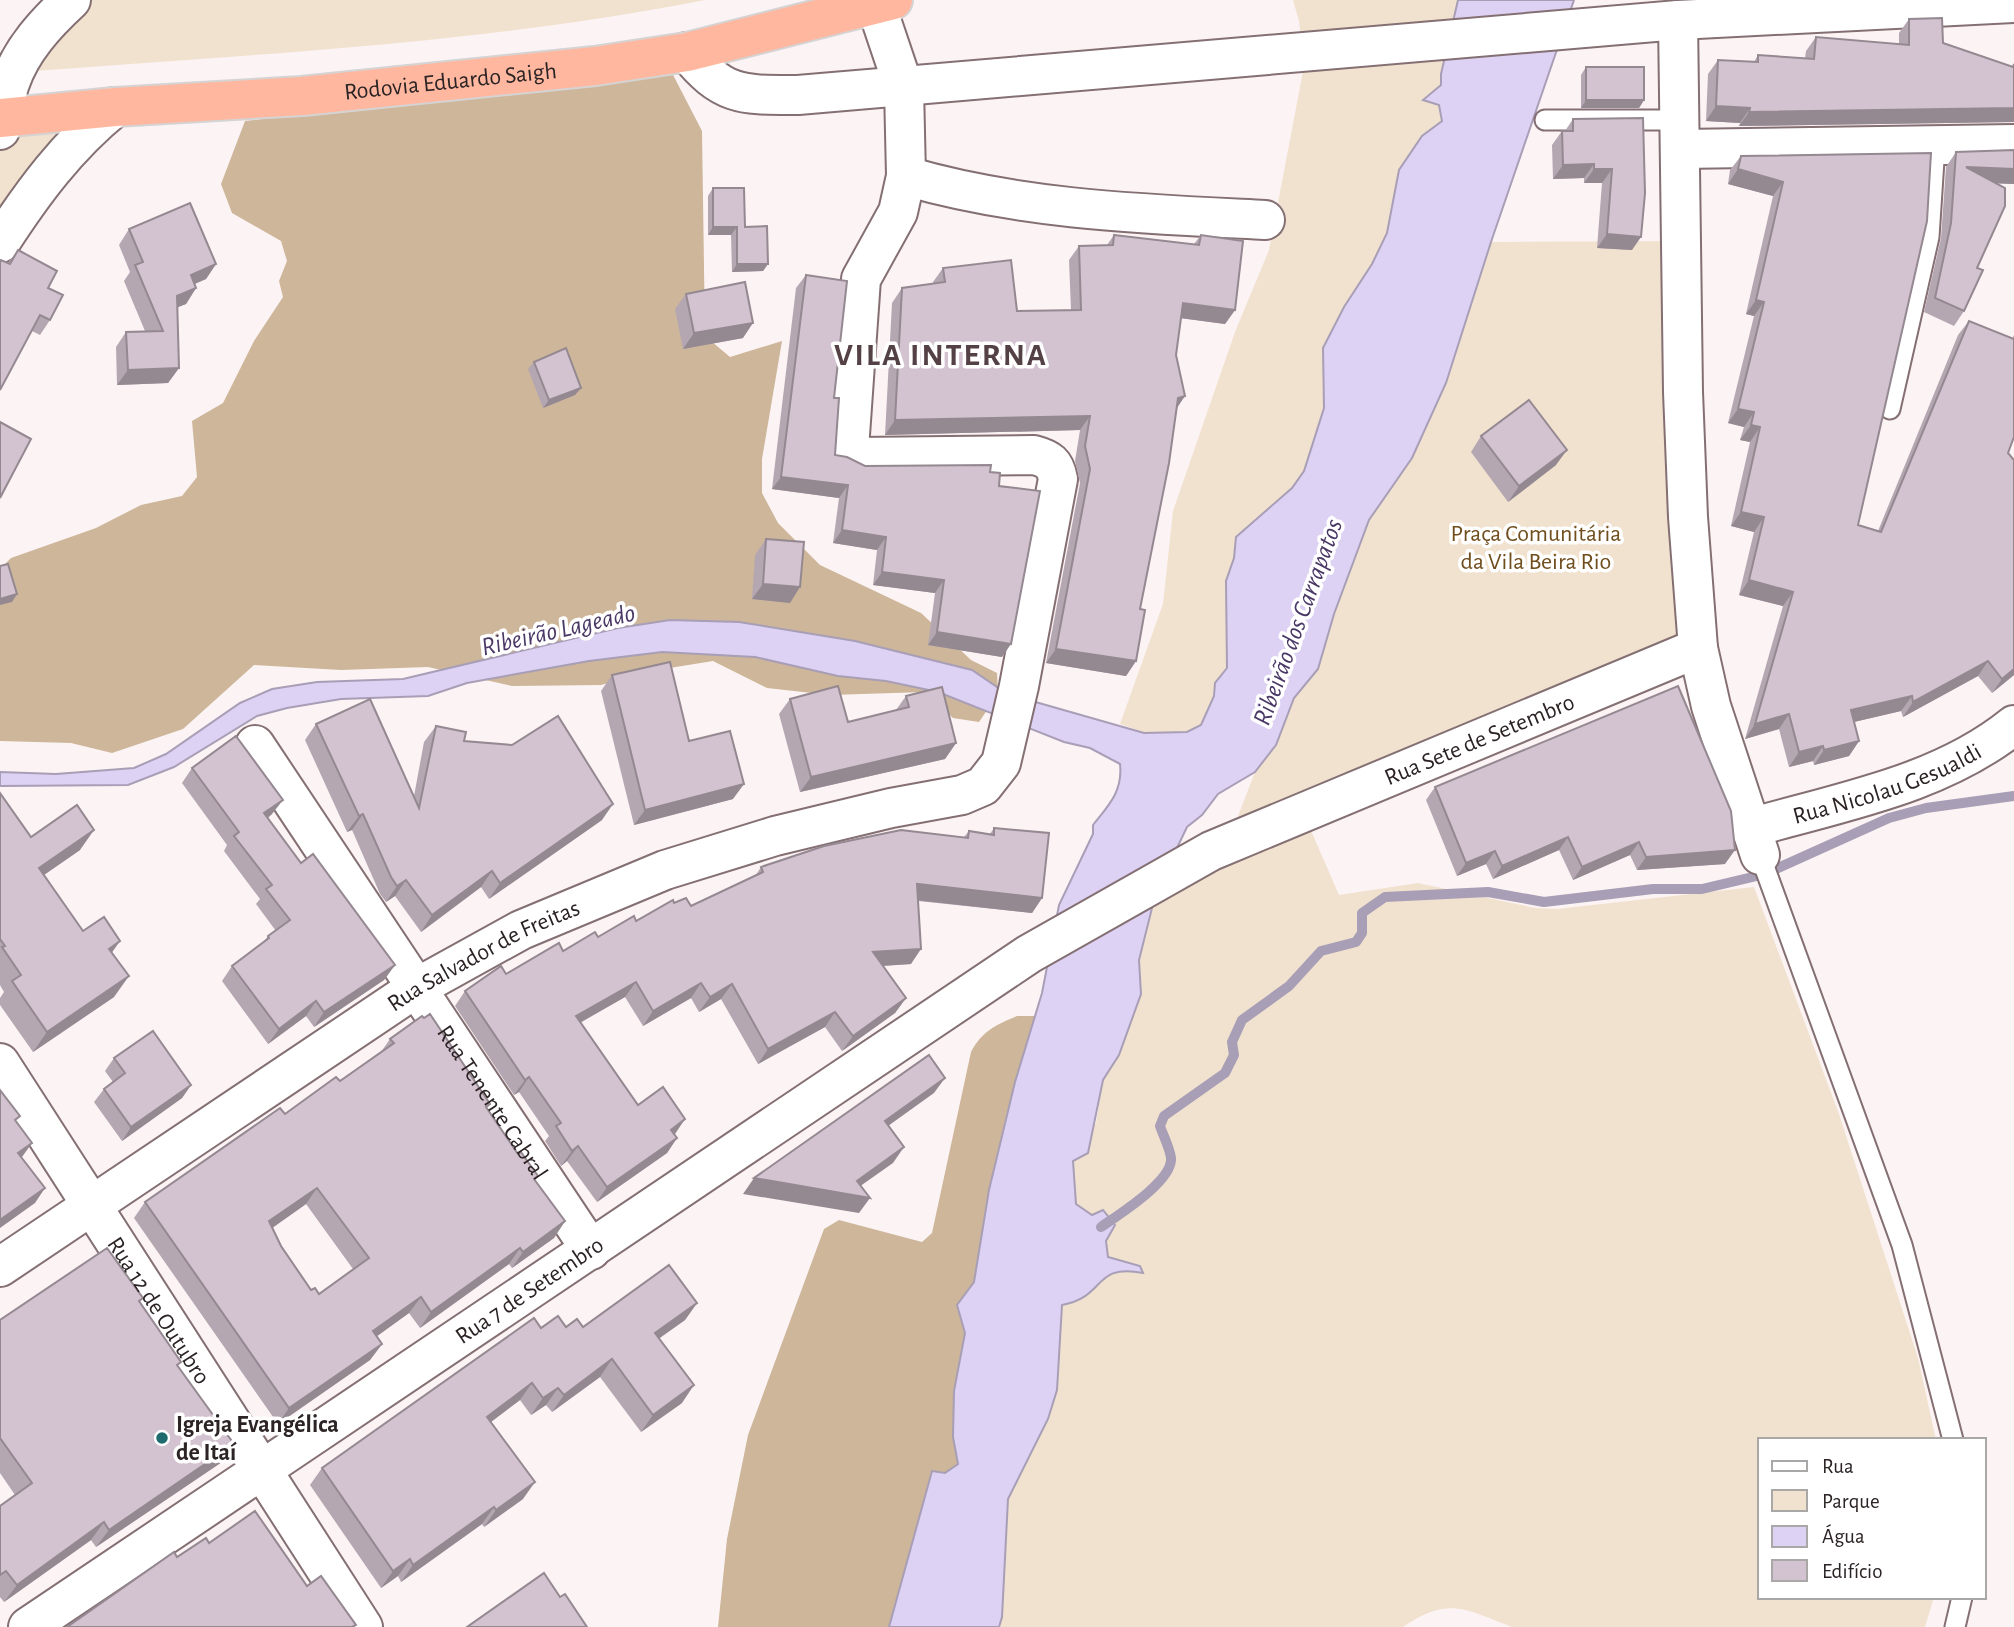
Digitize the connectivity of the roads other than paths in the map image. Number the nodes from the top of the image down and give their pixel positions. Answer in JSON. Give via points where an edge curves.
{"nodes":[{"id":1,"x":71,"y":0,"type":"edge"},
{"id":2,"x":884,"y":2,"type":"edge"},
{"id":3,"x":2014,"y":3,"type":"edge"},
{"id":4,"x":1678,"y":19,"type":"junction"},
{"id":5,"x":687,"y":52,"type":"junction"},
{"id":6,"x":904,"y":88,"type":"junction"},
{"id":7,"x":115,"y":107,"type":"junction"},
{"id":8,"x":1545,"y":120,"type":"dead end"},
{"id":9,"x":2,"y":122,"type":"edge"},
{"id":10,"x":1680,"y":135,"type":"junction"},
{"id":11,"x":2014,"y":144,"type":"edge"},
{"id":12,"x":1936,"y":145,"type":"junction"},
{"id":13,"x":906,"y":176,"type":"junction"},
{"id":14,"x":1265,"y":220,"type":"dead end"},
{"id":15,"x":0,"y":243,"type":"edge"},
{"id":16,"x":1890,"y":409,"type":"edge"},
{"id":17,"x":1698,"y":648,"type":"junction"},
{"id":18,"x":2014,"y":725,"type":"edge"},
{"id":19,"x":255,"y":745,"type":"dead end"},
{"id":20,"x":1755,"y":841,"type":"junction"},
{"id":21,"x":1175,"y":871,"type":"joint"},
{"id":22,"x":416,"y":988,"type":"junction"},
{"id":23,"x":0,"y":1063,"type":"edge"},
{"id":24,"x":92,"y":1205,"type":"junction"},
{"id":25,"x":591,"y":1250,"type":"junction"},
{"id":26,"x":0,"y":1267,"type":"edge"},
{"id":27,"x":1952,"y":1438,"type":"edge"},
{"id":28,"x":263,"y":1470,"type":"junction"},
{"id":29,"x":1962,"y":1599,"type":"edge"},
{"id":30,"x":28,"y":1627,"type":"edge"},
{"id":31,"x":363,"y":1627,"type":"edge"},
{"id":32,"x":1955,"y":1627,"type":"edge"}],
"edges":[{"from":1,"to":9,"type":"street","via":[[35,38],[18,67],[9,85]]},
{"from":2,"to":5,"type":"highway","name":"Rodovia Eduardo Saigh"},
{"from":2,"to":6,"type":"street"},
{"from":3,"to":4,"type":"street"},
{"from":4,"to":6,"type":"street"},
{"from":4,"to":10,"type":"street"},
{"from":5,"to":6,"type":"street","via":[[706,76],[744,93],[798,95]]},
{"from":5,"to":7,"type":"highway","name":"Rodovia Eduardo Saigh","via":[[595,66],[316,94]]},
{"from":6,"to":13,"type":"street"},
{"from":7,"to":9,"type":"highway","name":"Rodovia Eduardo Saigh"},
{"from":7,"to":15,"type":"street","via":[[59,160]]},
{"from":8,"to":10,"type":"lane"},
{"from":10,"to":12,"type":"street"},
{"from":10,"to":17,"type":"street","via":[[1683,392]]},
{"from":11,"to":12,"type":"street"},
{"from":12,"to":16,"type":"lane","via":[[1929,237]]},
{"from":13,"to":14,"type":"street","via":[[991,197],[1151,215]]},
{"from":13,"to":22,"type":"street","name":"Rua Salvador de Freitas","via":[[898,212],[860,279],[848,443],[856,457],[1034,455],[1048,458],[1058,479],[1001,763],[992,777],[973,791],[775,836],[664,870],[521,930]]},
{"from":17,"to":20,"type":"street"},
{"from":17,"to":21,"type":"street","name":"Rua Sete de Setembro","via":[[1211,851]]},
{"from":18,"to":20,"type":"street","name":"Rua Nicolau Gesualdi","via":[[1950,765]]},
{"from":19,"to":22,"type":"street","name":"Rua Tenente Cabral"},
{"from":20,"to":27,"type":"lane","via":[[1902,1245]]},
{"from":21,"to":25,"type":"street","name":"Rua 7 de Setembro","via":[[1030,954]]},
{"from":22,"to":24,"type":"street","name":"Rua Salvador de Freitas"},
{"from":22,"to":25,"type":"street","name":"Rua Tenente Cabral"},
{"from":23,"to":24,"type":"street","name":"Rua 12 de Outubro"},
{"from":24,"to":26,"type":"street","name":"Rua Salvador de Freitas"},
{"from":24,"to":28,"type":"street","name":"Rua 12 de Outubro"},
{"from":25,"to":28,"type":"street","name":"Rua 7 de Setembro"},
{"from":28,"to":30,"type":"street","name":"Rua 7 de Setembro"},
{"from":28,"to":31,"type":"street","name":"Rua 12 de Outubro"},
{"from":29,"to":32,"type":"lane"}]}
